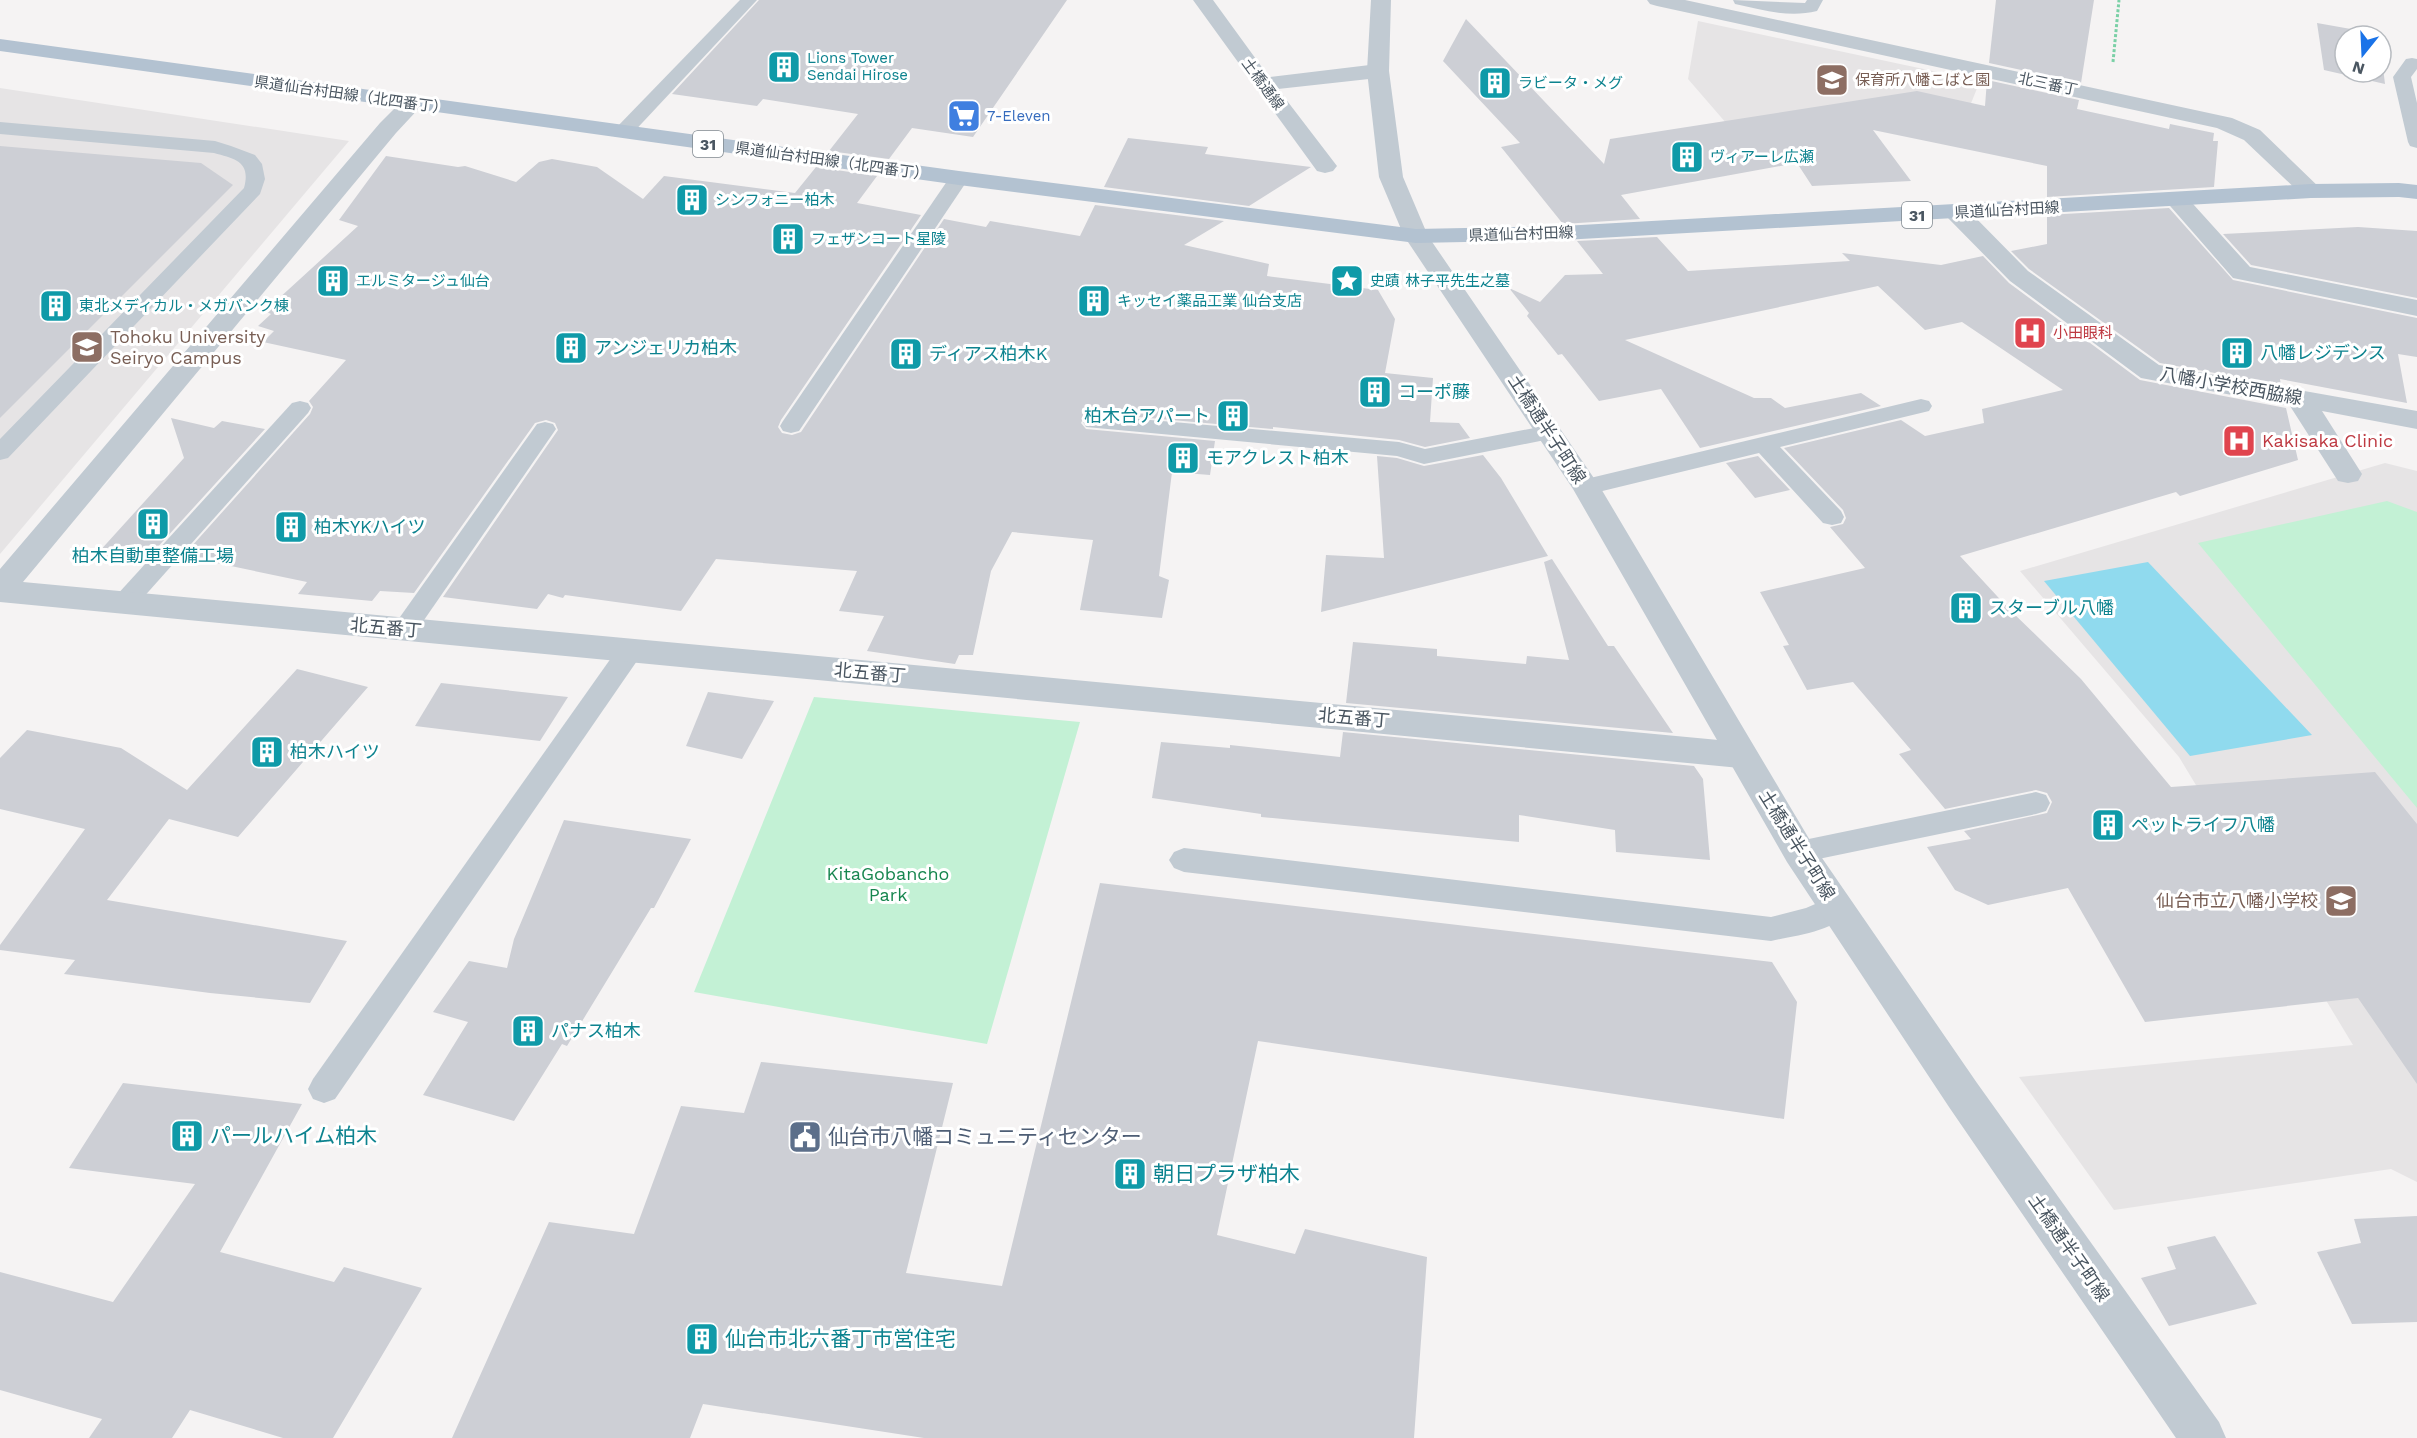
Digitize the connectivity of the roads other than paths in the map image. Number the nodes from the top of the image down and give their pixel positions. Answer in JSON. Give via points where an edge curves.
{"nodes":[{"id":1,"x":748,"y":0,"type":"edge"},
{"id":2,"x":1203,"y":0,"type":"edge"},
{"id":3,"x":1381,"y":0,"type":"edge"},
{"id":4,"x":1659,"y":0,"type":"edge"},
{"id":5,"x":1741,"y":0,"type":"edge"},
{"id":6,"x":1815,"y":0,"type":"edge"},
{"id":7,"x":0,"y":45,"type":"edge"},
{"id":8,"x":2417,"y":64,"type":"edge"},
{"id":9,"x":1378,"y":71,"type":"junction"},
{"id":10,"x":1263,"y":84,"type":"junction"},
{"id":11,"x":412,"y":104,"type":"junction"},
{"id":12,"x":0,"y":128,"type":"edge"},
{"id":13,"x":622,"y":133,"type":"junction"},
{"id":14,"x":2417,"y":142,"type":"edge"},
{"id":15,"x":1325,"y":166,"type":"dead end"},
{"id":16,"x":959,"y":178,"type":"junction"},
{"id":17,"x":2311,"y":191,"type":"junction"},
{"id":18,"x":2417,"y":192,"type":"edge"},
{"id":19,"x":2176,"y":199,"type":"junction"},
{"id":20,"x":1957,"y":213,"type":"junction"},
{"id":21,"x":1416,"y":236,"type":"junction"},
{"id":22,"x":2417,"y":308,"type":"edge"},
{"id":23,"x":2300,"y":399,"type":"junction"},
{"id":24,"x":1921,"y":406,"type":"dead end"},
{"id":25,"x":300,"y":408,"type":"dead end"},
{"id":26,"x":2417,"y":420,"type":"edge"},
{"id":27,"x":1094,"y":422,"type":"dead end"},
{"id":28,"x":791,"y":426,"type":"dead end"},
{"id":29,"x":545,"y":429,"type":"dead end"},
{"id":30,"x":1550,"y":432,"type":"junction"},
{"id":31,"x":1765,"y":445,"type":"junction"},
{"id":32,"x":0,"y":453,"type":"edge"},
{"id":33,"x":2348,"y":474,"type":"dead end"},
{"id":34,"x":1586,"y":487,"type":"junction"},
{"id":35,"x":1832,"y":517,"type":"dead end"},
{"id":36,"x":0,"y":590,"type":"edge"},
{"id":37,"x":124,"y":603,"type":"junction"},
{"id":38,"x":404,"y":630,"type":"junction"},
{"id":39,"x":630,"y":651,"type":"junction"},
{"id":40,"x":1740,"y":754,"type":"junction"},
{"id":41,"x":2036,"y":803,"type":"dead end"},
{"id":42,"x":1799,"y":852,"type":"junction"},
{"id":43,"x":1184,"y":860,"type":"dead end"},
{"id":44,"x":1836,"y":907,"type":"junction"},
{"id":45,"x":324,"y":1089,"type":"dead end"},
{"id":46,"x":2203,"y":1438,"type":"edge"}],
"edges":[{"from":1,"to":13,"type":"lane"},
{"from":2,"to":10,"type":"street","name":"土橋通線"},
{"from":3,"to":9,"type":"street","name":"土橋通半子町線"},
{"from":4,"to":17,"type":"street","name":"北三番丁","via":[[2224,123],[2253,135]]},
{"from":5,"to":6,"type":"lane","via":[[1801,10],[1811,7]]},
{"from":7,"to":11,"type":"main road","name":"県道仙台村田線（北四番丁）","number":"31"},
{"from":8,"to":14,"type":"lane","via":[[2412,63],[2402,77]]},
{"from":9,"to":10,"type":"street"},
{"from":9,"to":21,"type":"street","name":"土橋通半子町線","via":[[1391,177]]},
{"from":10,"to":15,"type":"street","name":"土橋通線"},
{"from":11,"to":13,"type":"main road","name":"県道仙台村田線（北四番丁）","number":"31"},
{"from":11,"to":36,"type":"street","via":[[380,137]]},
{"from":12,"to":32,"type":"lane","via":[[215,147],[242,155],[254,165],[258,177],[254,190]]},
{"from":13,"to":16,"type":"main road","name":"県道仙台村田線（北四番丁）","number":"31"},
{"from":16,"to":21,"type":"main road","name":"県道仙台村田線（北四番丁）","number":"31"},
{"from":16,"to":28,"type":"lane"},
{"from":17,"to":18,"type":"main road","name":"県道仙台村田線","number":"31"},
{"from":17,"to":19,"type":"main road","name":"県道仙台村田線","number":"31"},
{"from":19,"to":20,"type":"main road","name":"県道仙台村田線","number":"31"},
{"from":19,"to":22,"type":"street","via":[[2242,273]]},
{"from":20,"to":21,"type":"main road","name":"県道仙台村田線","number":"31","via":[[1554,234]]},
{"from":20,"to":23,"type":"street","name":"八幡小学校西脇線","via":[[2019,276],[2151,372]]},
{"from":21,"to":30,"type":"street","name":"土橋通半子町線"},
{"from":23,"to":26,"type":"street","name":"八幡小学校西脇線"},
{"from":23,"to":33,"type":"street"},
{"from":24,"to":31,"type":"lane"},
{"from":25,"to":37,"type":"lane"},
{"from":27,"to":30,"type":"lane","via":[[1399,449],[1424,458]]},
{"from":29,"to":38,"type":"lane"},
{"from":30,"to":34,"type":"street","name":"土橋通半子町線"},
{"from":31,"to":34,"type":"lane"},
{"from":31,"to":35,"type":"lane"},
{"from":34,"to":40,"type":"street","name":"土橋通半子町線"},
{"from":36,"to":37,"type":"street","name":"北五番丁"},
{"from":37,"to":38,"type":"street","name":"北五番丁"},
{"from":38,"to":39,"type":"street","name":"北五番丁"},
{"from":39,"to":40,"type":"street","name":"北五番丁"},
{"from":39,"to":45,"type":"lane"},
{"from":40,"to":42,"type":"street","name":"土橋通半子町線"},
{"from":41,"to":42,"type":"lane"},
{"from":42,"to":44,"type":"street","name":"土橋通半子町線"},
{"from":43,"to":44,"type":"lane","via":[[1771,929],[1814,919]]},
{"from":44,"to":46,"type":"street","name":"土橋通半子町線"}]}
